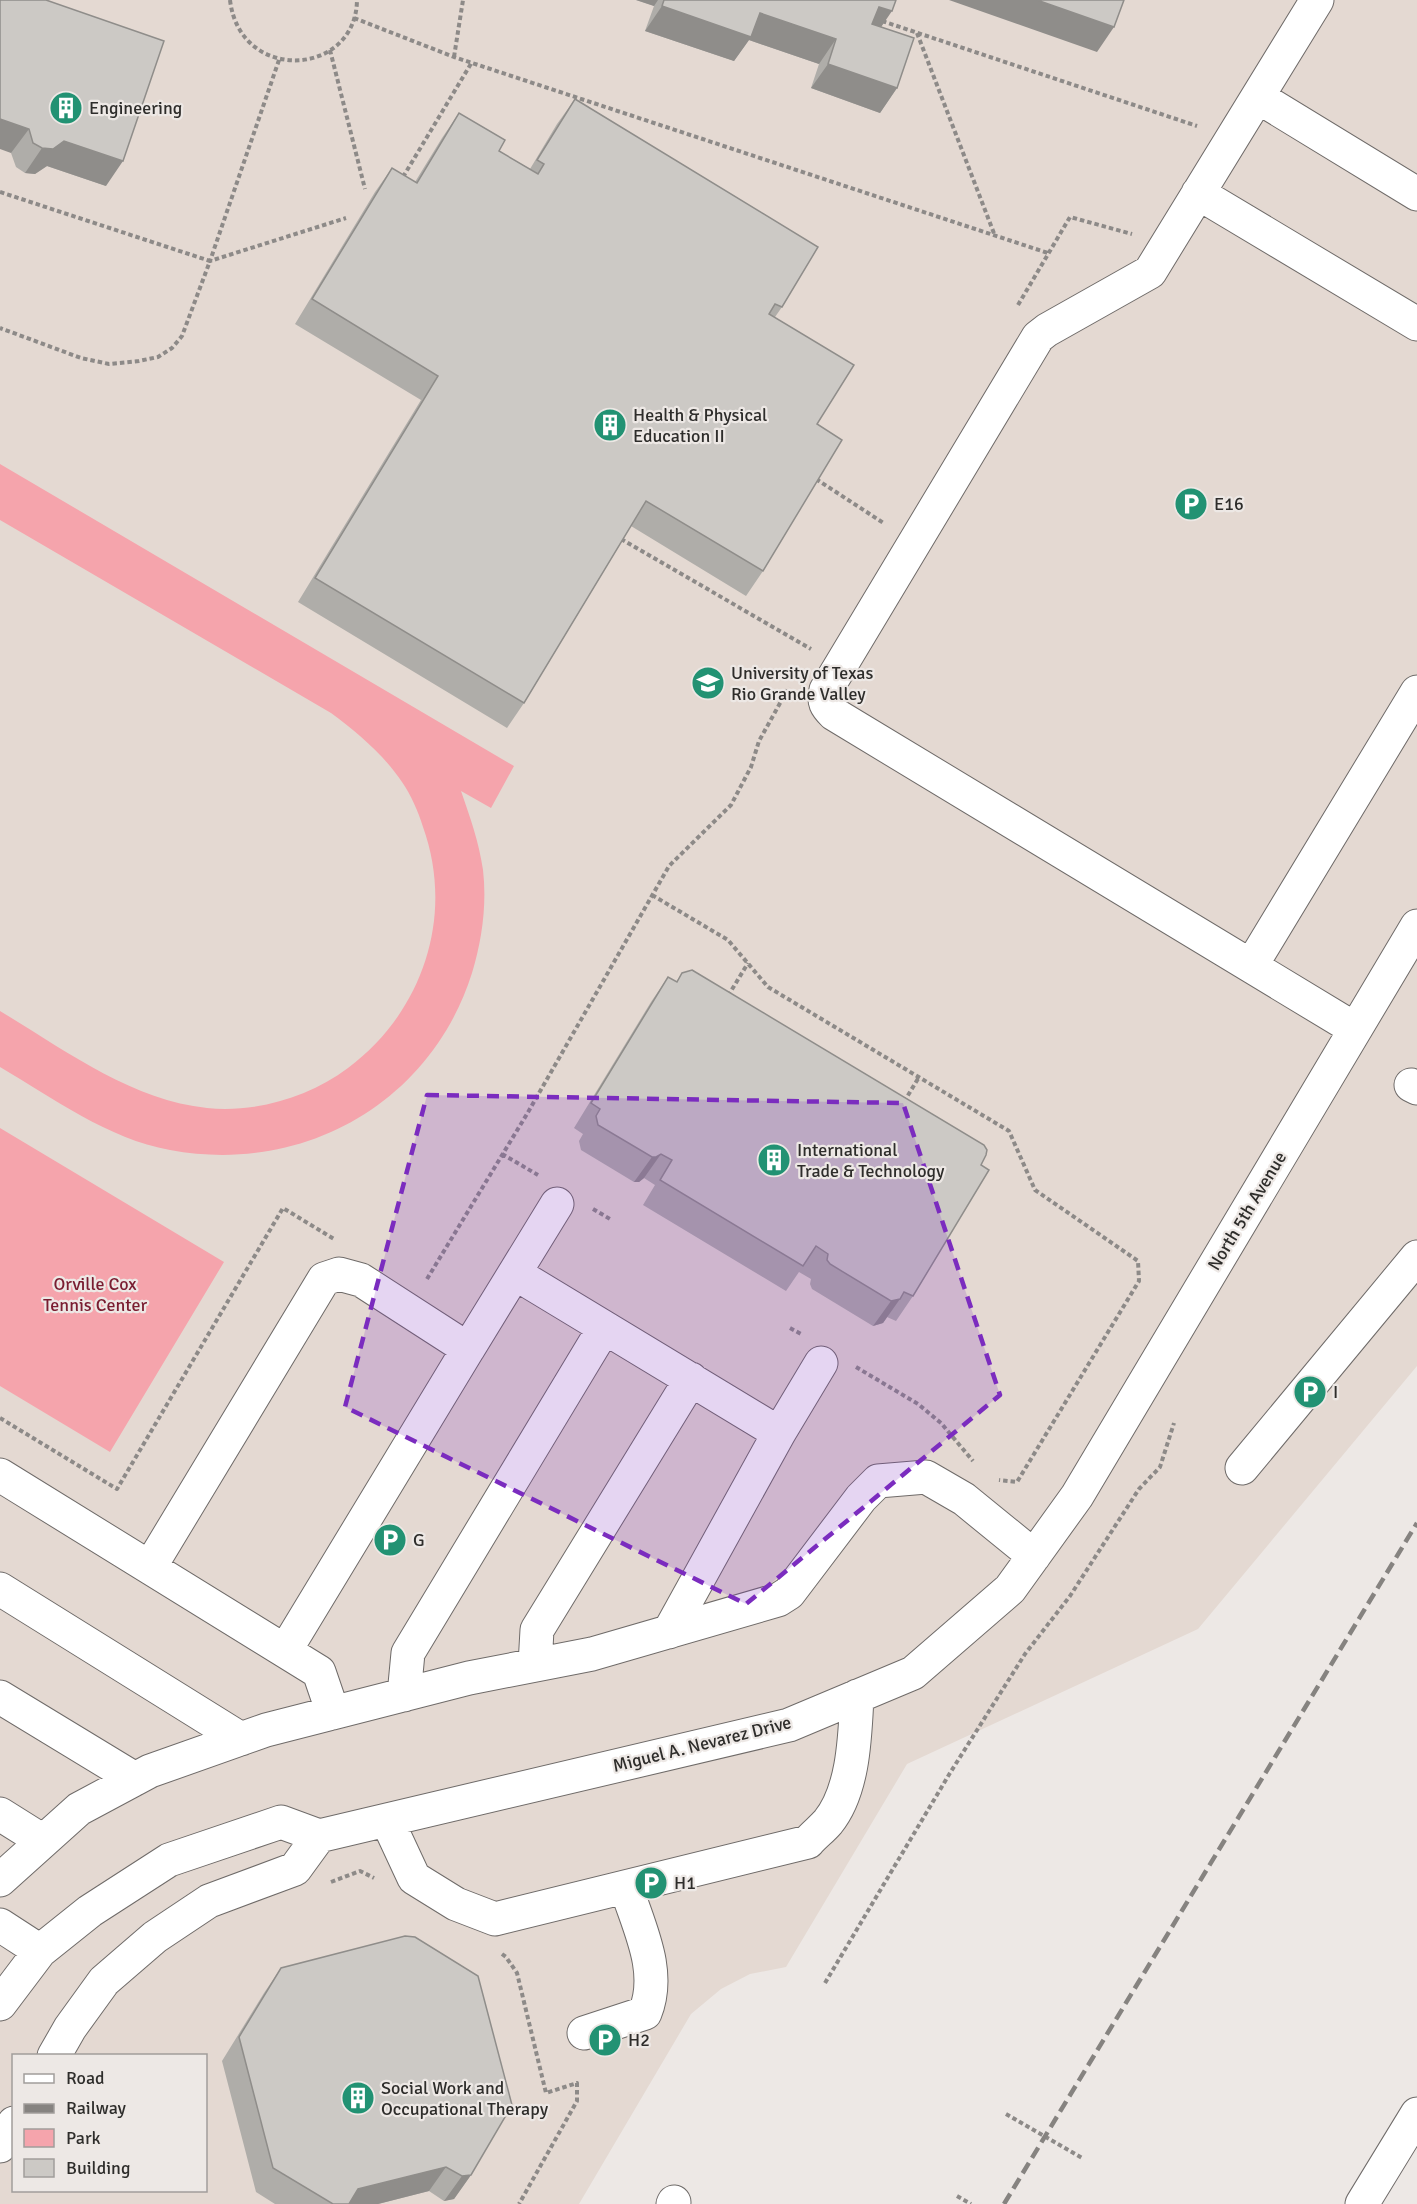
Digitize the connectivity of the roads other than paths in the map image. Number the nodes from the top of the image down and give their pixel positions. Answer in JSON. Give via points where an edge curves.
{"nodes":[{"id":1,"x":1317,"y":0,"type":"edge"},
{"id":2,"x":1258,"y":97,"type":"junction"},
{"id":3,"x":1198,"y":193,"type":"junction"},
{"id":4,"x":1417,"y":194,"type":"edge"},
{"id":5,"x":1417,"y":324,"type":"edge"},
{"id":6,"x":1417,"y":692,"type":"edge"},
{"id":7,"x":1412,"y":944,"type":"edge"},
{"id":8,"x":1251,"y":966,"type":"junction"},
{"id":9,"x":1355,"y":1029,"type":"junction"},
{"id":10,"x":558,"y":1204,"type":"dead end"},
{"id":11,"x":1417,"y":1257,"type":"edge"},
{"id":12,"x":516,"y":1275,"type":"junction"},
{"id":13,"x":604,"y":1328,"type":"junction"},
{"id":14,"x":468,"y":1349,"type":"junction"},
{"id":15,"x":827,"y":1355,"type":"road end"},
{"id":16,"x":691,"y":1379,"type":"junction"},
{"id":17,"x":779,"y":1433,"type":"junction"},
{"id":18,"x":1242,"y":1468,"type":"dead end"},
{"id":19,"x":0,"y":1475,"type":"edge"},
{"id":20,"x":1077,"y":1496,"type":"joint"},
{"id":21,"x":1034,"y":1556,"type":"junction"},
{"id":22,"x":150,"y":1567,"type":"junction"},
{"id":23,"x":0,"y":1589,"type":"edge"},
{"id":24,"x":669,"y":1632,"type":"junction"},
{"id":25,"x":285,"y":1651,"type":"junction"},
{"id":26,"x":535,"y":1665,"type":"junction"},
{"id":27,"x":404,"y":1695,"type":"junction"},
{"id":28,"x":857,"y":1696,"type":"junction"},
{"id":29,"x":0,"y":1697,"type":"edge"},
{"id":30,"x":333,"y":1713,"type":"junction"},
{"id":31,"x":241,"y":1739,"type":"junction"},
{"id":32,"x":135,"y":1779,"type":"junction"},
{"id":33,"x":0,"y":1815,"type":"edge"},
{"id":34,"x":387,"y":1820,"type":"junction"},
{"id":35,"x":319,"y":1836,"type":"junction"},
{"id":36,"x":43,"y":1841,"type":"junction"},
{"id":37,"x":0,"y":1880,"type":"edge"},
{"id":38,"x":626,"y":1887,"type":"junction"},
{"id":39,"x":0,"y":1924,"type":"edge"},
{"id":40,"x":40,"y":1951,"type":"junction"},
{"id":41,"x":0,"y":2004,"type":"edge"},
{"id":42,"x":584,"y":2033,"type":"dead end"},
{"id":43,"x":55,"y":2054,"type":"edge"},
{"id":44,"x":1417,"y":2114,"type":"edge"},
{"id":45,"x":12,"y":2126,"type":"edge"},
{"id":46,"x":0,"y":2146,"type":"edge"},
{"id":47,"x":1362,"y":2204,"type":"edge"}],
"edges":[{"from":1,"to":2,"type":"street"},
{"from":2,"to":3,"type":"street"},
{"from":2,"to":4,"type":"street"},
{"from":3,"to":5,"type":"street"},
{"from":3,"to":8,"type":"street","via":[[1150,272],[1038,337],[824,698],[825,706],[834,714]]},
{"from":6,"to":8,"type":"street"},
{"from":7,"to":9,"type":"street","name":"North 5th Avenue"},
{"from":8,"to":9,"type":"street"},
{"from":9,"to":20,"type":"street","name":"North 5th Avenue"},
{"from":10,"to":12,"type":"street"},
{"from":11,"to":18,"type":"street"},
{"from":12,"to":13,"type":"street"},
{"from":12,"to":14,"type":"street"},
{"from":13,"to":16,"type":"street"},
{"from":13,"to":27,"type":"street","via":[[408,1653]]},
{"from":14,"to":22,"type":"street","via":[[361,1280],[339,1274],[324,1279]]},
{"from":14,"to":25,"type":"street"},
{"from":15,"to":17,"type":"street"},
{"from":16,"to":17,"type":"street"},
{"from":16,"to":26,"type":"street","via":[[537,1630]]},
{"from":17,"to":24,"type":"street"},
{"from":19,"to":22,"type":"street"},
{"from":20,"to":21,"type":"street","name":"Miguel A. Nevarez Drive"},
{"from":21,"to":24,"type":"street","via":[[964,1499],[926,1477],[878,1481],[789,1593],[778,1600]]},
{"from":21,"to":28,"type":"street","name":"Miguel A. Nevarez Drive","via":[[1010,1589],[913,1673]]},
{"from":22,"to":25,"type":"street"},
{"from":23,"to":31,"type":"street"},
{"from":24,"to":26,"type":"street"},
{"from":25,"to":30,"type":"street","via":[[319,1672]]},
{"from":26,"to":27,"type":"street"},
{"from":27,"to":30,"type":"street"},
{"from":28,"to":34,"type":"street","name":"Miguel A. Nevarez Drive","via":[[789,1725]]},
{"from":28,"to":38,"type":"street","via":[[854,1752],[844,1790],[829,1821],[808,1842]]},
{"from":29,"to":32,"type":"street"},
{"from":30,"to":31,"type":"street"},
{"from":31,"to":32,"type":"street"},
{"from":32,"to":36,"type":"street","via":[[79,1809]]},
{"from":33,"to":36,"type":"street"},
{"from":34,"to":35,"type":"street","name":"Miguel A. Nevarez Drive"},
{"from":34,"to":38,"type":"street","via":[[414,1878],[456,1904],[495,1919]]},
{"from":35,"to":40,"type":"street","via":[[281,1822],[169,1860],[90,1911]]},
{"from":35,"to":43,"type":"street","via":[[295,1869],[209,1901],[155,1937],[104,1981]]},
{"from":36,"to":37,"type":"street"},
{"from":38,"to":42,"type":"street","via":[[652,1967],[652,1997],[645,2013]]},
{"from":39,"to":40,"type":"street"},
{"from":40,"to":41,"type":"street"},
{"from":44,"to":47,"type":"street"},
{"from":45,"to":46,"type":"street"}]}
